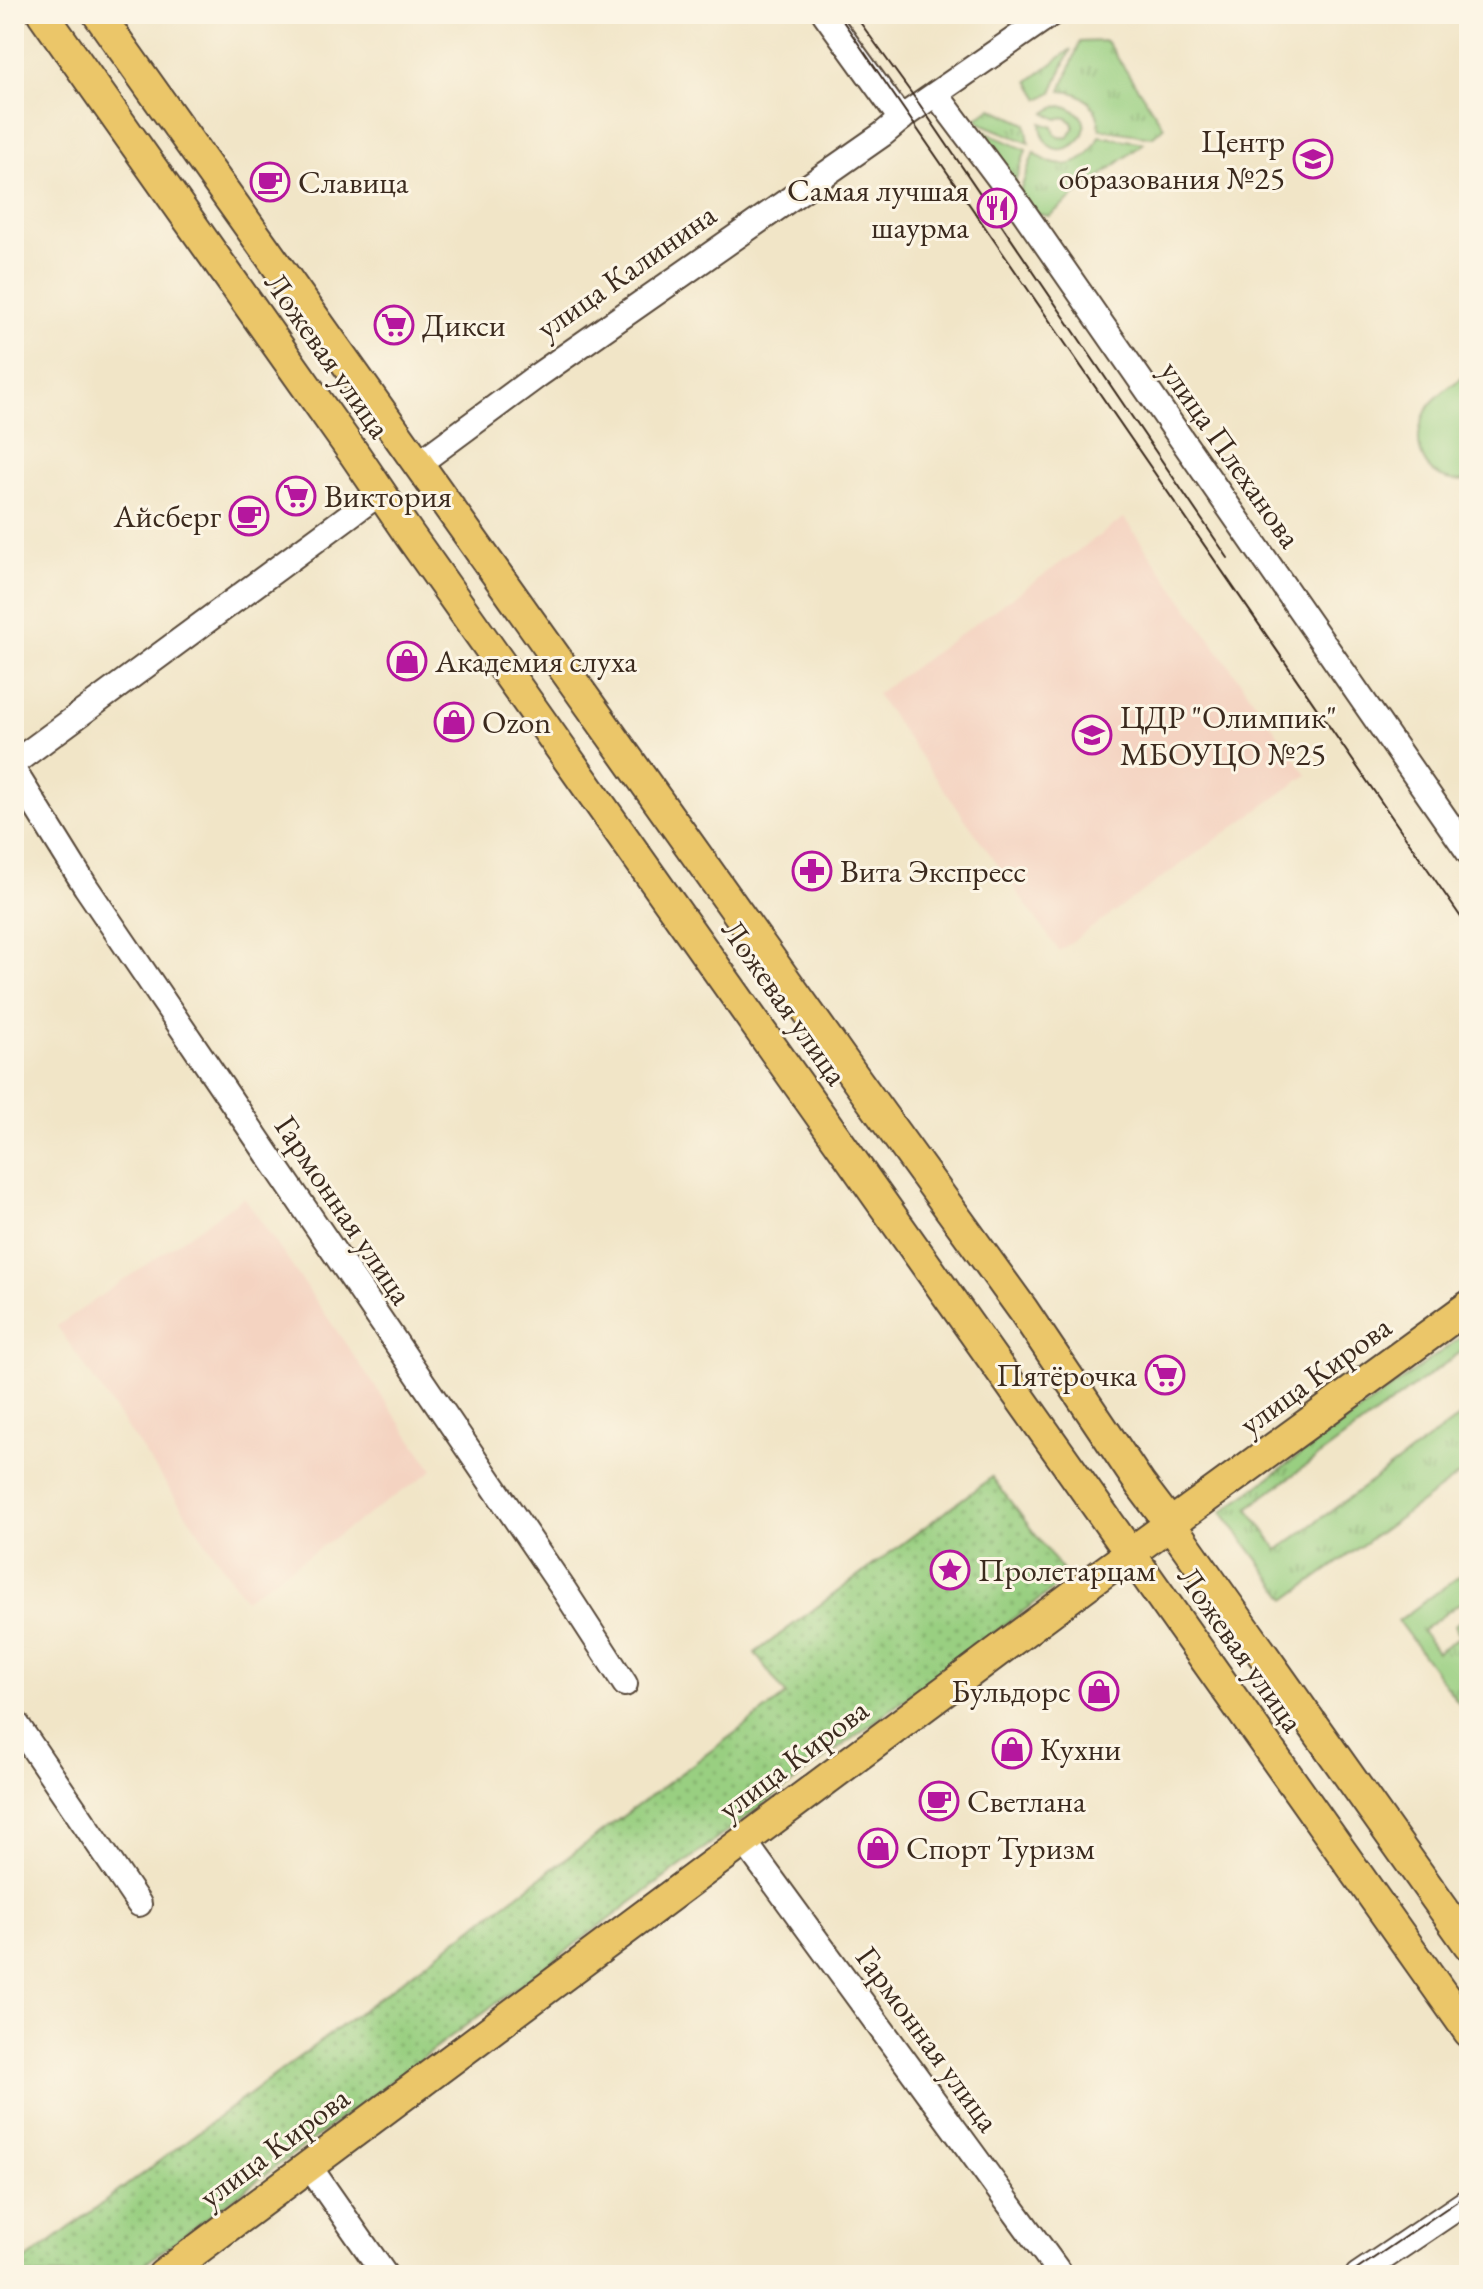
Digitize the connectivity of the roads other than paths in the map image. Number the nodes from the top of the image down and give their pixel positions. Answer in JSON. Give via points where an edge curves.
{"nodes":[{"id":1,"x":43,"y":14,"type":"edge"},
{"id":2,"x":98,"y":14,"type":"edge"},
{"id":3,"x":825,"y":14,"type":"edge"},
{"id":4,"x":1051,"y":14,"type":"edge"},
{"id":5,"x":936,"y":94,"type":"junction"},
{"id":6,"x":901,"y":119,"type":"junction"},
{"id":7,"x":418,"y":464,"type":"junction"},
{"id":8,"x":381,"y":492,"type":"junction"},
{"id":9,"x":14,"y":763,"type":"edge"},
{"id":10,"x":14,"y":771,"type":"edge"},
{"id":11,"x":1469,"y":853,"type":"edge"},
{"id":12,"x":1469,"y":1306,"type":"edge"},
{"id":13,"x":1171,"y":1525,"type":"junction"},
{"id":14,"x":1130,"y":1554,"type":"junction"},
{"id":15,"x":625,"y":1684,"type":"dead end"},
{"id":16,"x":14,"y":1720,"type":"edge"},
{"id":17,"x":744,"y":1841,"type":"junction"},
{"id":18,"x":139,"y":1904,"type":"dead end"},
{"id":19,"x":1469,"y":1945,"type":"edge"},
{"id":20,"x":1469,"y":2032,"type":"edge"},
{"id":21,"x":309,"y":2166,"type":"junction"},
{"id":22,"x":1469,"y":2200,"type":"edge"},
{"id":23,"x":163,"y":2275,"type":"edge"},
{"id":24,"x":385,"y":2275,"type":"edge"},
{"id":25,"x":1061,"y":2275,"type":"edge"},
{"id":26,"x":1358,"y":2275,"type":"edge"}],
"edges":[{"from":1,"to":8,"type":"main road","name":"Ложевая улица"},
{"from":2,"to":7,"type":"main road","name":"Ложевая улица"},
{"from":3,"to":6,"type":"street"},
{"from":4,"to":5,"type":"street","name":"улица Калинина"},
{"from":5,"to":6,"type":"street","name":"улица Калинина"},
{"from":5,"to":11,"type":"street","name":"улица Плеханова","via":[[1014,198]]},
{"from":6,"to":7,"type":"street","name":"улица Калинина"},
{"from":7,"to":8,"type":"main road","name":"улица Калинина"},
{"from":7,"to":13,"type":"main road","name":"Ложевая улица"},
{"from":8,"to":9,"type":"street","name":"улица Калинина"},
{"from":8,"to":14,"type":"main road","name":"Ложевая улица"},
{"from":10,"to":15,"type":"street","name":"Гармонная улица","via":[[86,887]]},
{"from":12,"to":13,"type":"main road","name":"улица Кирова"},
{"from":13,"to":14,"type":"main road","name":"улица Кирова"},
{"from":13,"to":19,"type":"main road","name":"Ложевая улица"},
{"from":14,"to":17,"type":"main road","name":"улица Кирова"},
{"from":14,"to":20,"type":"main road","name":"Ложевая улица"},
{"from":16,"to":18,"type":"street"},
{"from":17,"to":21,"type":"main road","name":"улица Кирова"},
{"from":17,"to":25,"type":"street","name":"Гармонная улица"},
{"from":21,"to":23,"type":"main road","name":"улица Кирова"},
{"from":21,"to":24,"type":"street"},
{"from":22,"to":26,"type":"street"}]}
